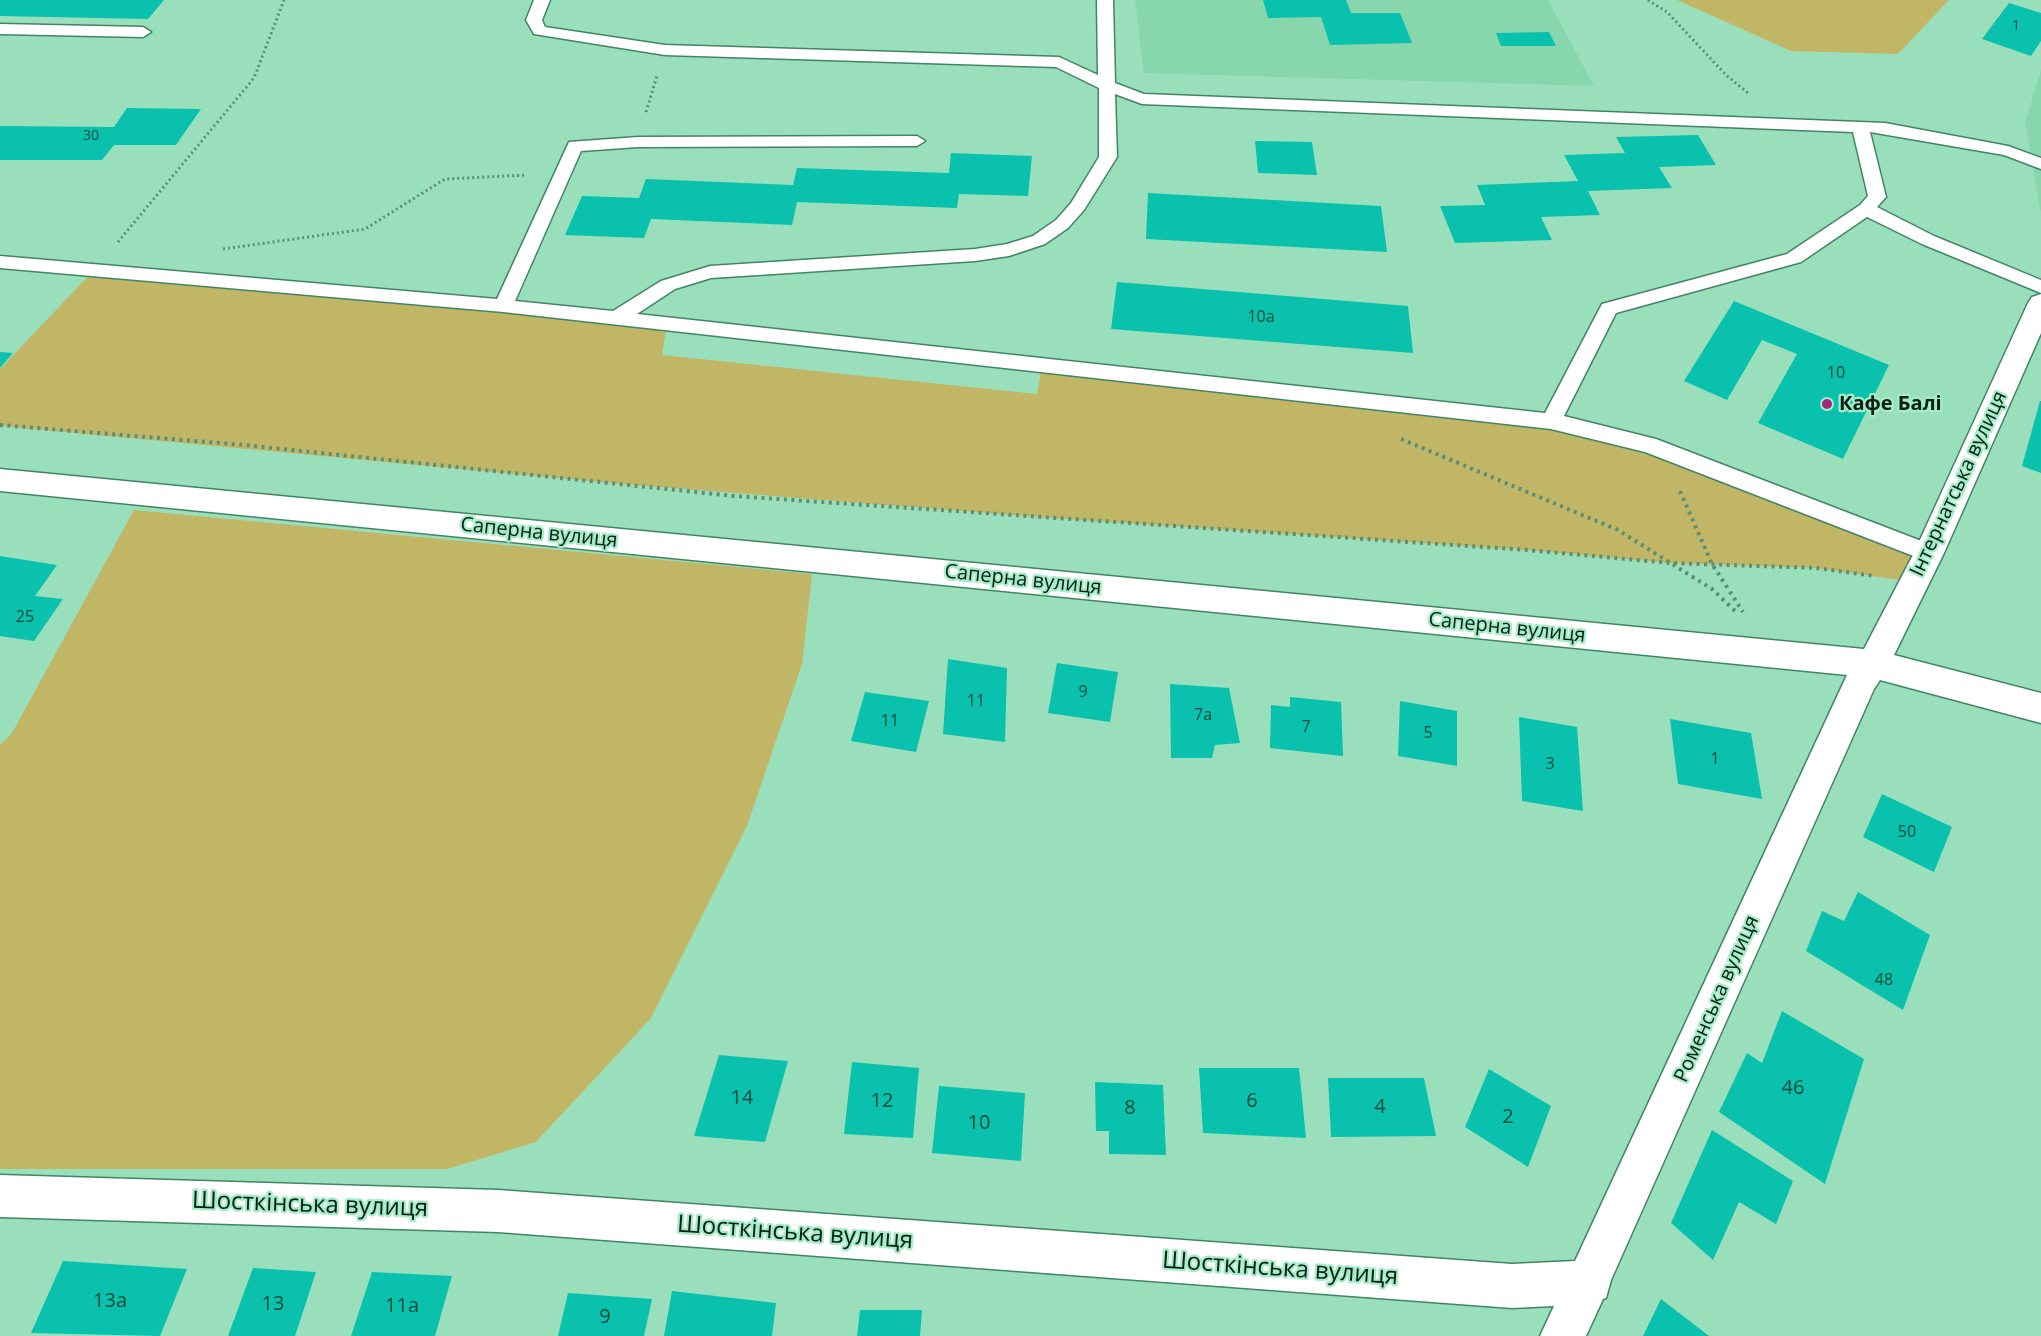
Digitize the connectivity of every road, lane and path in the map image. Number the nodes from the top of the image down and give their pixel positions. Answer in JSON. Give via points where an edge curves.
{"nodes":[{"id":1,"x":284,"y":0,"type":"edge"},
{"id":2,"x":542,"y":0,"type":"edge"},
{"id":3,"x":1105,"y":0,"type":"edge"},
{"id":4,"x":1648,"y":0,"type":"edge"},
{"id":5,"x":0,"y":29,"type":"edge"},
{"id":6,"x":143,"y":33,"type":"dead end"},
{"id":7,"x":664,"y":50,"type":"junction"},
{"id":8,"x":1106,"y":85,"type":"junction"},
{"id":9,"x":1785,"y":123,"type":"junction"},
{"id":10,"x":1860,"y":127,"type":"junction"},
{"id":11,"x":917,"y":141,"type":"dead end"},
{"id":12,"x":638,"y":142,"type":"junction"},
{"id":13,"x":2041,"y":164,"type":"edge"},
{"id":14,"x":561,"y":173,"type":"junction"},
{"id":15,"x":1866,"y":209,"type":"junction"},
{"id":16,"x":218,"y":250,"type":"dead end"},
{"id":17,"x":0,"y":262,"type":"edge"},
{"id":18,"x":96,"y":268,"type":"junction"},
{"id":19,"x":2041,"y":287,"type":"edge"},
{"id":20,"x":2041,"y":303,"type":"edge"},
{"id":21,"x":503,"y":306,"type":"junction"},
{"id":22,"x":615,"y":319,"type":"junction"},
{"id":23,"x":1551,"y":421,"type":"junction"},
{"id":24,"x":0,"y":425,"type":"edge"},
{"id":25,"x":1394,"y":435,"type":"dead end"},
{"id":26,"x":1661,"y":450,"type":"junction"},
{"id":27,"x":0,"y":480,"type":"edge"},
{"id":28,"x":1929,"y":553,"type":"junction"},
{"id":29,"x":1670,"y":562,"type":"junction"},
{"id":30,"x":1712,"y":564,"type":"junction"},
{"id":31,"x":1914,"y":582,"type":"junction"},
{"id":32,"x":1750,"y":624,"type":"junction"},
{"id":33,"x":1783,"y":655,"type":"junction"},
{"id":34,"x":1873,"y":664,"type":"junction"},
{"id":35,"x":2041,"y":708,"type":"edge"},
{"id":36,"x":0,"y":1197,"type":"edge"},
{"id":37,"x":1590,"y":1282,"type":"junction"},
{"id":38,"x":1563,"y":1336,"type":"edge"}],
"edges":[{"from":1,"to":18,"type":"path","via":[[254,78]]},
{"from":2,"to":7,"type":"lane","via":[[534,20],[539,31]]},
{"from":3,"to":8,"type":"lane"},
{"from":4,"to":9,"type":"path","via":[[1667,12],[1726,75]]},
{"from":5,"to":6,"type":"lane"},
{"from":7,"to":8,"type":"lane","via":[[1059,62]]},
{"from":7,"to":12,"type":"path"},
{"from":8,"to":9,"type":"lane","via":[[1142,99]]},
{"from":8,"to":22,"type":"lane","via":[[1108,157],[1068,218],[1039,240],[975,255],[710,272],[668,285]]},
{"from":9,"to":10,"type":"lane"},
{"from":10,"to":13,"type":"lane","via":[[1885,128],[2008,152]]},
{"from":10,"to":15,"type":"lane","via":[[1877,197]]},
{"from":11,"to":12,"type":"lane"},
{"from":12,"to":14,"type":"lane","via":[[575,146]]},
{"from":14,"to":16,"type":"path","via":[[445,179],[364,229]]},
{"from":14,"to":21,"type":"lane"},
{"from":15,"to":19,"type":"lane","via":[[1928,240]]},
{"from":15,"to":23,"type":"lane","via":[[1794,258],[1609,309]]},
{"from":17,"to":18,"type":"lane"},
{"from":18,"to":21,"type":"lane"},
{"from":20,"to":28,"type":"street","name":"Інтернатська вулиця"},
{"from":21,"to":22,"type":"lane"},
{"from":22,"to":23,"type":"lane"},
{"from":23,"to":26,"type":"lane"},
{"from":24,"to":29,"type":"path","via":[[244,445],[734,496]]},
{"from":25,"to":29,"type":"path","via":[[1618,530]]},
{"from":26,"to":28,"type":"lane"},
{"from":26,"to":30,"type":"path"},
{"from":27,"to":33,"type":"street","name":"Саперна вулиця"},
{"from":28,"to":31,"type":"street","name":"Інтернатська вулиця"},
{"from":29,"to":30,"type":"path"},
{"from":29,"to":32,"type":"path","via":[[1712,589]]},
{"from":30,"to":31,"type":"path","via":[[1816,568]]},
{"from":30,"to":32,"type":"path"},
{"from":31,"to":34,"type":"street","name":"Інтернатська вулиця"},
{"from":32,"to":33,"type":"path"},
{"from":33,"to":34,"type":"street","name":"Саперна вулиця"},
{"from":34,"to":35,"type":"street","name":"Саперна вулиця"},
{"from":34,"to":37,"type":"street","name":"Роменська вулиця","via":[[1861,681]]},
{"from":36,"to":37,"type":"street","name":"Шосткінська вулиця","via":[[498,1211],[1512,1286]]},
{"from":37,"to":38,"type":"street","name":"Роменська вулиця"}]}
